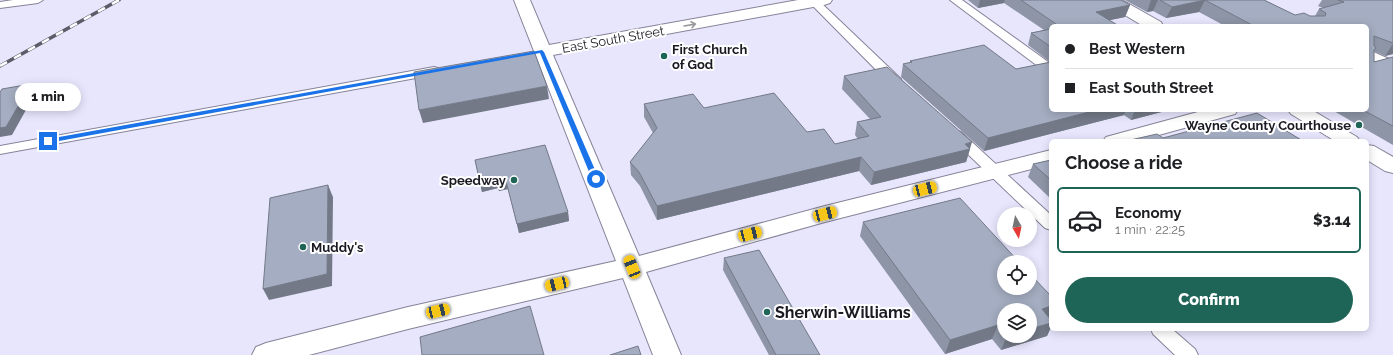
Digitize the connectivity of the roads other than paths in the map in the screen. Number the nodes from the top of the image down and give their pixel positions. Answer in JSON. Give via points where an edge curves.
{"nodes":[{"id":1,"x":38,"y":0,"type":"edge"},
{"id":2,"x":522,"y":0,"type":"edge"},
{"id":3,"x":955,"y":0,"type":"edge"},
{"id":4,"x":1111,"y":0,"type":"edge"},
{"id":5,"x":817,"y":1,"type":"edge"},
{"id":6,"x":0,"y":5,"type":"edge"},
{"id":7,"x":1152,"y":24,"type":"edge"},
{"id":8,"x":534,"y":53,"type":"junction"},
{"id":9,"x":1369,"y":54,"type":"edge"},
{"id":10,"x":1389,"y":61,"type":"edge"},
{"id":11,"x":1369,"y":67,"type":"edge"},
{"id":12,"x":445,"y":69,"type":"edge"},
{"id":13,"x":1049,"y":69,"type":"edge"},
{"id":14,"x":904,"y":89,"type":"edge"},
{"id":15,"x":1221,"y":112,"type":"edge"},
{"id":16,"x":1301,"y":112,"type":"edge"},
{"id":17,"x":944,"y":125,"type":"edge"},
{"id":18,"x":1120,"y":139,"type":"edge"},
{"id":19,"x":1347,"y":139,"type":"edge"},
{"id":20,"x":0,"y":150,"type":"edge"},
{"id":21,"x":1369,"y":152,"type":"edge"},
{"id":22,"x":1049,"y":158,"type":"edge"},
{"id":23,"x":1393,"y":166,"type":"edge"},
{"id":24,"x":996,"y":171,"type":"junction"},
{"id":25,"x":1049,"y":222,"type":"edge"},
{"id":26,"x":632,"y":267,"type":"junction"},
{"id":27,"x":1162,"y":331,"type":"edge"},
{"id":28,"x":266,"y":355,"type":"edge"},
{"id":29,"x":667,"y":355,"type":"edge"},
{"id":30,"x":1188,"y":355,"type":"edge"}],
"edges":[{"from":1,"to":6,"type":"street"},
{"from":2,"to":8,"type":"main road"},
{"from":3,"to":13,"type":"street"},
{"from":4,"to":7,"type":"main road"},
{"from":8,"to":5,"type":"main road","name":"East South Street","one_way":true},
{"from":5,"to":14,"type":"street"},
{"from":8,"to":26,"type":"main road"},
{"from":9,"to":10,"type":"street"},
{"from":10,"to":11,"type":"main road"},
{"from":12,"to":20,"type":"street"},
{"from":15,"to":18,"type":"main road"},
{"from":16,"to":19,"type":"main road"},
{"from":17,"to":24,"type":"street"},
{"from":21,"to":23,"type":"main road"},
{"from":22,"to":24,"type":"main road"},
{"from":24,"to":25,"type":"street"},
{"from":24,"to":26,"type":"main road","via":[[825,214]]},
{"from":26,"to":28,"type":"main road","via":[[408,318]]},
{"from":26,"to":29,"type":"main road"},
{"from":27,"to":30,"type":"street"}]}
